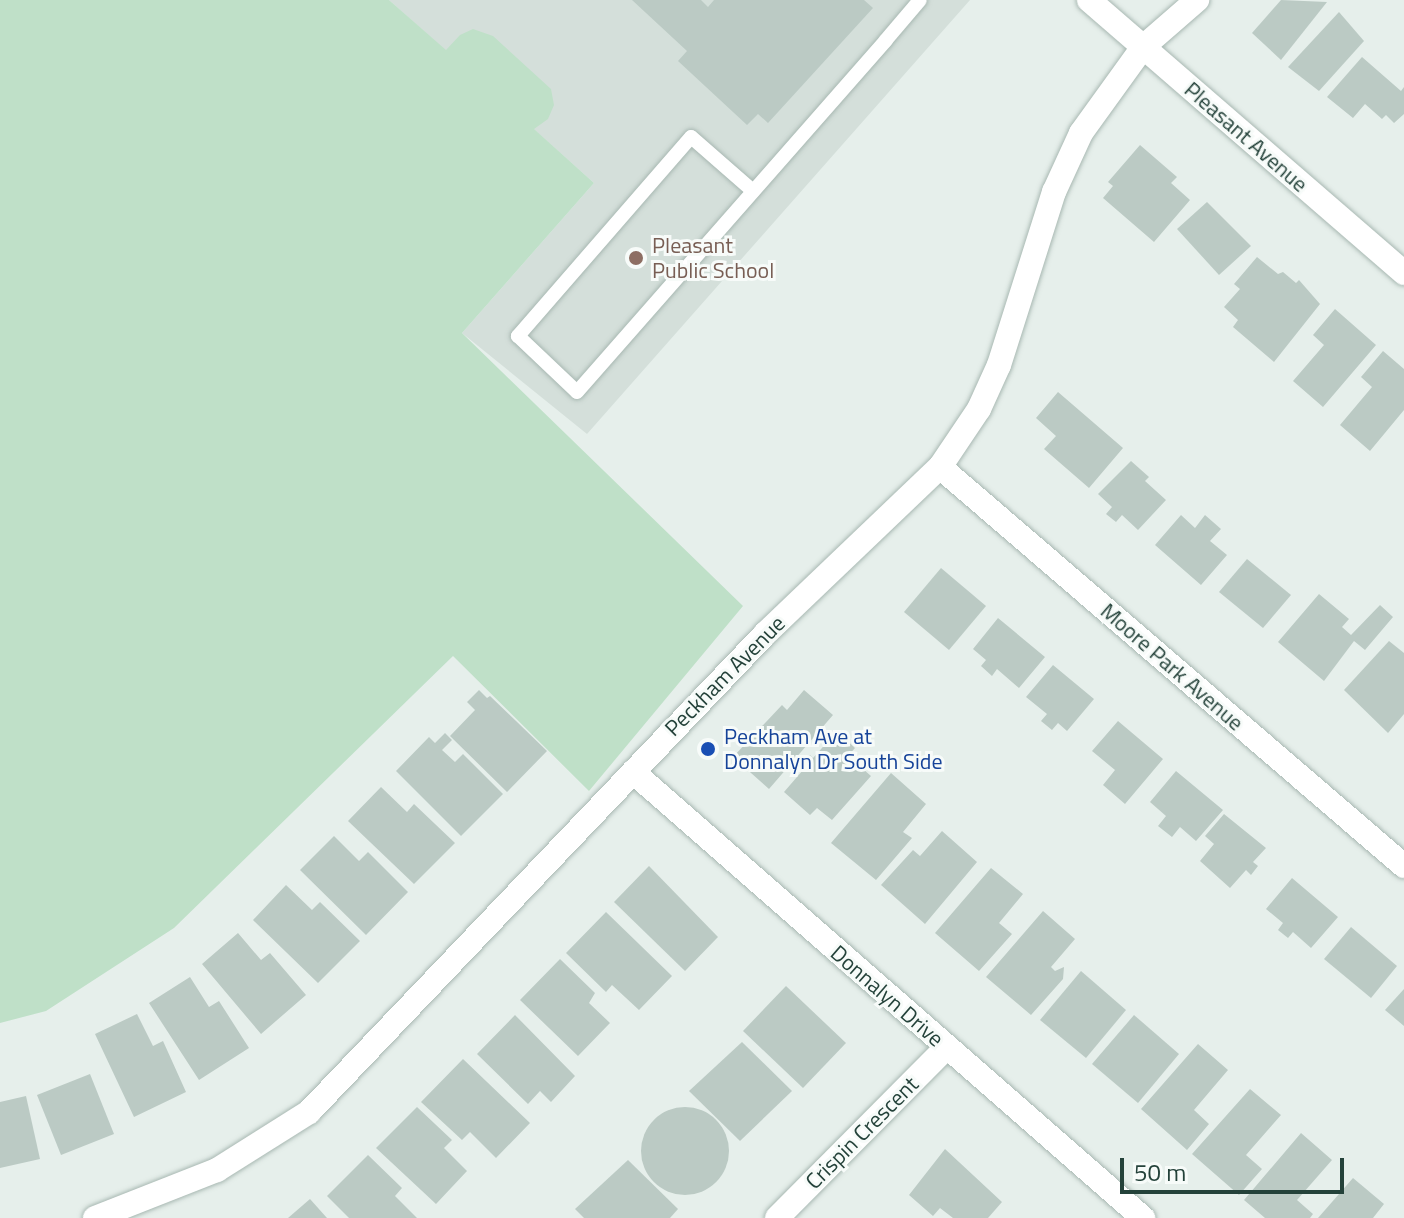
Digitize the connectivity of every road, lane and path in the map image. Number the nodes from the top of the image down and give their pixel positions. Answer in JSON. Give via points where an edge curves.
{"nodes":[{"id":1,"x":920,"y":0,"type":"edge"},
{"id":2,"x":1089,"y":0,"type":"edge"},
{"id":3,"x":1197,"y":0,"type":"edge"},
{"id":4,"x":1143,"y":47,"type":"junction"},
{"id":5,"x":753,"y":191,"type":"junction"},
{"id":6,"x":1404,"y":273,"type":"edge"},
{"id":7,"x":940,"y":467,"type":"junction"},
{"id":8,"x":633,"y":772,"type":"junction"},
{"id":9,"x":1404,"y":866,"type":"edge"},
{"id":10,"x":946,"y":1048,"type":"junction"},
{"id":11,"x":110,"y":1215,"type":"edge"},
{"id":12,"x":777,"y":1218,"type":"edge"},
{"id":13,"x":1143,"y":1218,"type":"edge"}],
"edges":[{"from":1,"to":5,"type":"lane"},
{"from":2,"to":4,"type":"street","name":"Pleasant Avenue"},
{"from":3,"to":4,"type":"street","name":"Peckham Avenue"},
{"from":4,"to":6,"type":"street","name":"Pleasant Avenue"},
{"from":4,"to":7,"type":"street","name":"Peckham Avenue","via":[[1102,101],[1067,162],[999,365],[979,409]]},
{"from":5,"to":5,"type":"lane","via":[[577,392],[518,336],[691,137]]},
{"from":7,"to":8,"type":"street","name":"Peckham Avenue","via":[[765,634]]},
{"from":7,"to":9,"type":"street","name":"Moore Park Avenue"},
{"from":8,"to":10,"type":"street","name":"Donnalyn Drive"},
{"from":8,"to":11,"type":"street","name":"Peckham Avenue","via":[[309,1112],[217,1170]]},
{"from":10,"to":12,"type":"street","name":"Crispin Crescent"},
{"from":10,"to":13,"type":"street","name":"Donnalyn Drive"}]}
